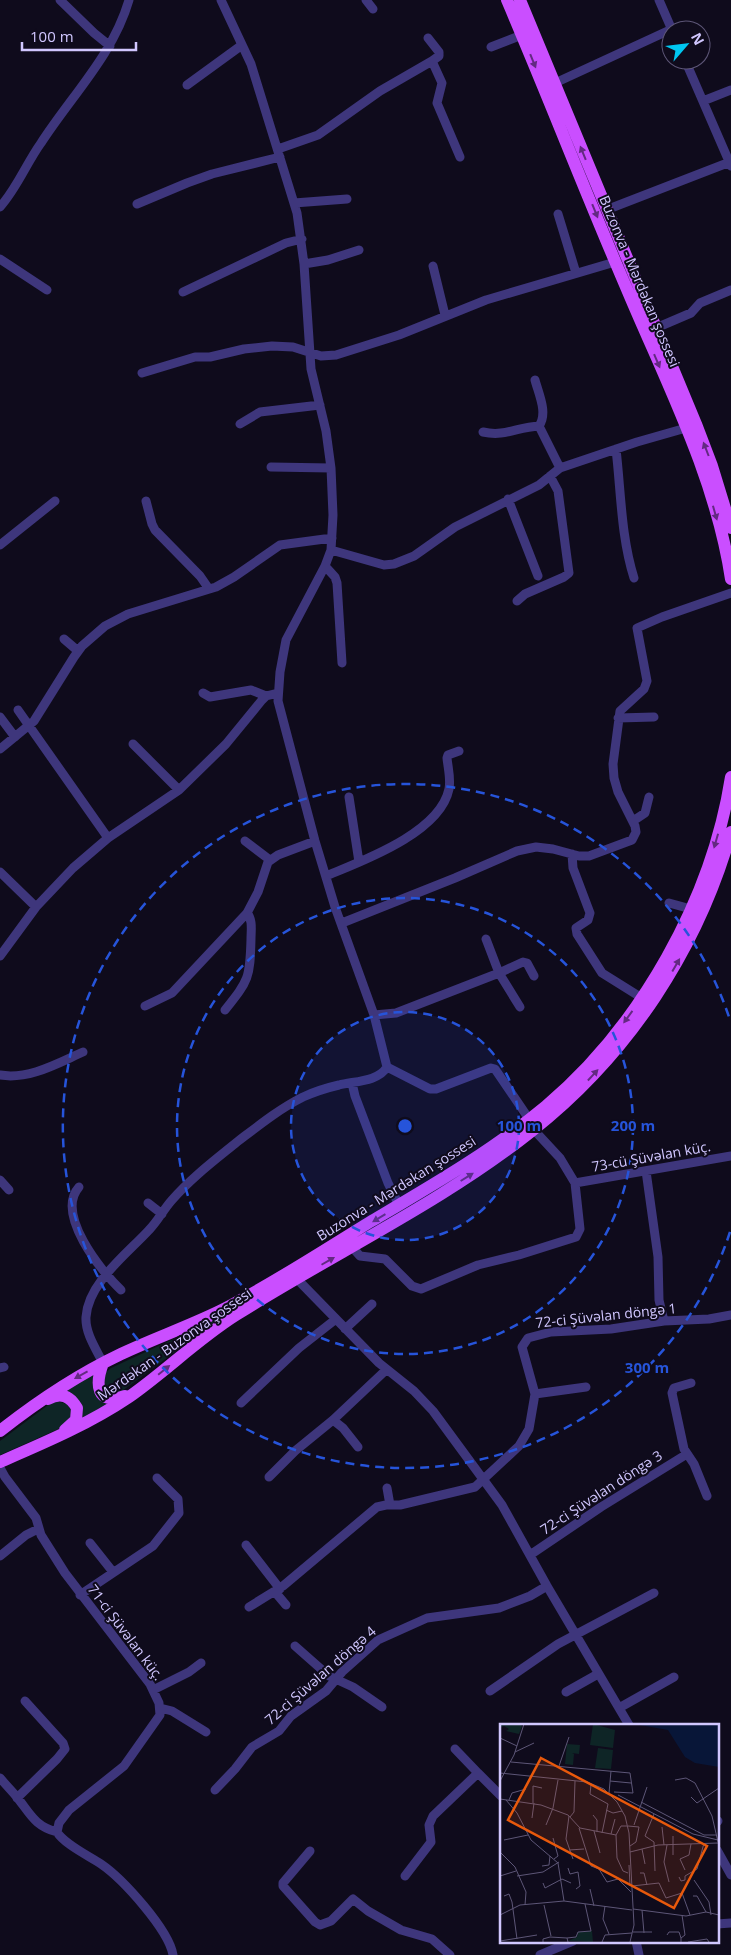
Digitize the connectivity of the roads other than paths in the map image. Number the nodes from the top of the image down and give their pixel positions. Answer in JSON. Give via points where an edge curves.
{"nodes":[{"id":1,"x":60,"y":0,"type":"edge"},
{"id":2,"x":129,"y":0,"type":"edge"},
{"id":3,"x":221,"y":0,"type":"edge"},
{"id":4,"x":366,"y":0,"type":"edge"},
{"id":5,"x":507,"y":0,"type":"edge"},
{"id":6,"x":520,"y":0,"type":"edge"},
{"id":7,"x":660,"y":0,"type":"edge"},
{"id":8,"x":373,"y":9,"type":"dead end"},
{"id":9,"x":668,"y":20,"type":"edge"},
{"id":10,"x":522,"y":35,"type":"junction"},
{"id":11,"x":661,"y":35,"type":"edge"},
{"id":12,"x":428,"y":38,"type":"dead end"},
{"id":13,"x":242,"y":45,"type":"junction"},
{"id":14,"x":110,"y":46,"type":"junction"},
{"id":15,"x":491,"y":46,"type":"dead end"},
{"id":16,"x":432,"y":61,"type":"junction"},
{"id":17,"x":689,"y":70,"type":"edge"},
{"id":18,"x":555,"y":83,"type":"junction"},
{"id":19,"x":187,"y":84,"type":"dead end"},
{"id":20,"x":731,"y":90,"type":"edge"},
{"id":21,"x":703,"y":102,"type":"junction"},
{"id":22,"x":279,"y":153,"type":"junction"},
{"id":23,"x":460,"y":157,"type":"dead end"},
{"id":24,"x":730,"y":164,"type":"edge"},
{"id":25,"x":347,"y":199,"type":"dead end"},
{"id":26,"x":137,"y":204,"type":"dead end"},
{"id":27,"x":294,"y":204,"type":"junction"},
{"id":28,"x":0,"y":208,"type":"edge"},
{"id":29,"x":606,"y":210,"type":"junction"},
{"id":30,"x":558,"y":214,"type":"dead end"},
{"id":31,"x":302,"y":239,"type":"junction"},
{"id":32,"x":359,"y":250,"type":"dead end"},
{"id":33,"x":0,"y":260,"type":"edge"},
{"id":34,"x":615,"y":262,"type":"junction"},
{"id":35,"x":304,"y":264,"type":"junction"},
{"id":36,"x":432,"y":266,"type":"dead end"},
{"id":37,"x":576,"y":272,"type":"junction"},
{"id":38,"x":47,"y":290,"type":"dead end"},
{"id":39,"x":731,"y":290,"type":"edge"},
{"id":40,"x":183,"y":292,"type":"dead end"},
{"id":41,"x":446,"y":315,"type":"junction"},
{"id":42,"x":656,"y":328,"type":"junction"},
{"id":43,"x":309,"y":351,"type":"junction"},
{"id":44,"x":142,"y":372,"type":"dead end"},
{"id":45,"x":535,"y":380,"type":"dead end"},
{"id":46,"x":320,"y":405,"type":"junction"},
{"id":47,"x":240,"y":424,"type":"dead end"},
{"id":48,"x":539,"y":426,"type":"junction"},
{"id":49,"x":686,"y":428,"type":"junction"},
{"id":50,"x":483,"y":432,"type":"dead end"},
{"id":51,"x":616,"y":449,"type":"junction"},
{"id":52,"x":271,"y":467,"type":"dead end"},
{"id":53,"x":331,"y":468,"type":"junction"},
{"id":54,"x":560,"y":468,"type":"junction"},
{"id":55,"x":550,"y":476,"type":"junction"},
{"id":56,"x":508,"y":499,"type":"junction"},
{"id":57,"x":146,"y":501,"type":"dead end"},
{"id":58,"x":55,"y":502,"type":"dead end"},
{"id":59,"x":731,"y":528,"type":"edge"},
{"id":60,"x":332,"y":538,"type":"junction"},
{"id":61,"x":0,"y":545,"type":"edge"},
{"id":62,"x":330,"y":550,"type":"junction"},
{"id":63,"x":325,"y":566,"type":"junction"},
{"id":64,"x":538,"y":576,"type":"dead end"},
{"id":65,"x":634,"y":578,"type":"dead end"},
{"id":66,"x":731,"y":578,"type":"edge"},
{"id":67,"x":209,"y":589,"type":"junction"},
{"id":68,"x":731,"y":593,"type":"edge"},
{"id":69,"x":517,"y":601,"type":"dead end"},
{"id":70,"x":64,"y":640,"type":"dead end"},
{"id":71,"x":78,"y":651,"type":"junction"},
{"id":72,"x":342,"y":663,"type":"dead end"},
{"id":73,"x":203,"y":693,"type":"dead end"},
{"id":74,"x":278,"y":693,"type":"junction"},
{"id":75,"x":266,"y":696,"type":"junction"},
{"id":76,"x":18,"y":710,"type":"dead end"},
{"id":77,"x":0,"y":717,"type":"edge"},
{"id":78,"x":654,"y":717,"type":"dead end"},
{"id":79,"x":618,"y":718,"type":"junction"},
{"id":80,"x":29,"y":726,"type":"junction"},
{"id":81,"x":15,"y":737,"type":"junction"},
{"id":82,"x":133,"y":744,"type":"dead end"},
{"id":83,"x":0,"y":749,"type":"edge"},
{"id":84,"x":459,"y":751,"type":"dead end"},
{"id":85,"x":731,"y":777,"type":"edge"},
{"id":86,"x":179,"y":790,"type":"junction"},
{"id":87,"x":349,"y":797,"type":"dead end"},
{"id":88,"x":649,"y":797,"type":"dead end"},
{"id":89,"x":633,"y":821,"type":"junction"},
{"id":90,"x":731,"y":832,"type":"edge"},
{"id":91,"x":108,"y":838,"type":"junction"},
{"id":92,"x":246,"y":841,"type":"dead end"},
{"id":93,"x":315,"y":841,"type":"junction"},
{"id":94,"x":572,"y":854,"type":"junction"},
{"id":95,"x":270,"y":860,"type":"junction"},
{"id":96,"x":359,"y":862,"type":"junction"},
{"id":97,"x":0,"y":872,"type":"edge"},
{"id":98,"x":326,"y":876,"type":"junction"},
{"id":99,"x":669,"y":904,"type":"dead end"},
{"id":100,"x":36,"y":907,"type":"junction"},
{"id":101,"x":690,"y":909,"type":"junction"},
{"id":102,"x":248,"y":913,"type":"junction"},
{"id":103,"x":342,"y":923,"type":"junction"},
{"id":104,"x":486,"y":939,"type":"dead end"},
{"id":105,"x":0,"y":956,"type":"edge"},
{"id":106,"x":499,"y":973,"type":"junction"},
{"id":107,"x":534,"y":976,"type":"dead end"},
{"id":108,"x":642,"y":998,"type":"junction"},
{"id":109,"x":145,"y":1006,"type":"dead end"},
{"id":110,"x":520,"y":1007,"type":"dead end"},
{"id":111,"x":225,"y":1010,"type":"dead end"},
{"id":112,"x":374,"y":1015,"type":"junction"},
{"id":113,"x":83,"y":1052,"type":"dead end"},
{"id":114,"x":387,"y":1067,"type":"junction"},
{"id":115,"x":0,"y":1074,"type":"edge"},
{"id":116,"x":352,"y":1083,"type":"junction"},
{"id":117,"x":532,"y":1124,"type":"junction"},
{"id":118,"x":731,"y":1156,"type":"edge"},
{"id":119,"x":646,"y":1171,"type":"junction"},
{"id":120,"x":0,"y":1180,"type":"edge"},
{"id":121,"x":576,"y":1183,"type":"junction"},
{"id":122,"x":79,"y":1187,"type":"dead end"},
{"id":123,"x":9,"y":1190,"type":"dead end"},
{"id":124,"x":148,"y":1203,"type":"dead end"},
{"id":125,"x":399,"y":1205,"type":"junction"},
{"id":126,"x":162,"y":1214,"type":"junction"},
{"id":127,"x":352,"y":1247,"type":"junction"},
{"id":128,"x":105,"y":1275,"type":"junction"},
{"id":129,"x":297,"y":1279,"type":"junction"},
{"id":130,"x":122,"y":1290,"type":"dead end"},
{"id":131,"x":372,"y":1304,"type":"dead end"},
{"id":132,"x":731,"y":1316,"type":"edge"},
{"id":133,"x":336,"y":1320,"type":"junction"},
{"id":134,"x":664,"y":1321,"type":"junction"},
{"id":135,"x":345,"y":1329,"type":"junction"},
{"id":136,"x":103,"y":1363,"type":"junction"},
{"id":137,"x":386,"y":1370,"type":"junction"},
{"id":138,"x":691,"y":1382,"type":"dead end"},
{"id":139,"x":141,"y":1388,"type":"junction"},
{"id":140,"x":586,"y":1388,"type":"dead end"},
{"id":141,"x":535,"y":1394,"type":"junction"},
{"id":142,"x":241,"y":1403,"type":"dead end"},
{"id":143,"x":23,"y":1413,"type":"junction"},
{"id":144,"x":333,"y":1420,"type":"junction"},
{"id":145,"x":0,"y":1431,"type":"edge"},
{"id":146,"x":39,"y":1445,"type":"junction"},
{"id":147,"x":358,"y":1448,"type":"dead end"},
{"id":148,"x":687,"y":1454,"type":"junction"},
{"id":149,"x":0,"y":1462,"type":"edge"},
{"id":150,"x":0,"y":1468,"type":"edge"},
{"id":151,"x":269,"y":1477,"type":"dead end"},
{"id":152,"x":157,"y":1478,"type":"dead end"},
{"id":153,"x":484,"y":1480,"type":"junction"},
{"id":154,"x":387,"y":1488,"type":"dead end"},
{"id":155,"x":707,"y":1496,"type":"dead end"},
{"id":156,"x":390,"y":1505,"type":"junction"},
{"id":157,"x":38,"y":1529,"type":"junction"},
{"id":158,"x":90,"y":1543,"type":"dead end"},
{"id":159,"x":246,"y":1545,"type":"dead end"},
{"id":160,"x":530,"y":1555,"type":"junction"},
{"id":161,"x":0,"y":1556,"type":"edge"},
{"id":162,"x":114,"y":1572,"type":"junction"},
{"id":163,"x":547,"y":1586,"type":"junction"},
{"id":164,"x":278,"y":1590,"type":"junction"},
{"id":165,"x":654,"y":1593,"type":"dead end"},
{"id":166,"x":80,"y":1595,"type":"junction"},
{"id":167,"x":286,"y":1604,"type":"dead end"},
{"id":168,"x":249,"y":1606,"type":"dead end"},
{"id":169,"x":574,"y":1634,"type":"junction"},
{"id":170,"x":295,"y":1646,"type":"dead end"},
{"id":171,"x":201,"y":1663,"type":"dead end"},
{"id":172,"x":598,"y":1674,"type":"junction"},
{"id":173,"x":674,"y":1677,"type":"dead end"},
{"id":174,"x":336,"y":1679,"type":"junction"},
{"id":175,"x":154,"y":1690,"type":"junction"},
{"id":176,"x":490,"y":1691,"type":"dead end"},
{"id":177,"x":566,"y":1692,"type":"dead end"},
{"id":178,"x":25,"y":1701,"type":"dead end"},
{"id":179,"x":382,"y":1707,"type":"dead end"},
{"id":180,"x":160,"y":1708,"type":"junction"},
{"id":181,"x":619,"y":1708,"type":"junction"},
{"id":182,"x":628,"y":1724,"type":"edge"},
{"id":183,"x":206,"y":1732,"type":"dead end"},
{"id":184,"x":455,"y":1749,"type":"dead end"},
{"id":185,"x":478,"y":1773,"type":"junction"},
{"id":186,"x":0,"y":1778,"type":"edge"},
{"id":187,"x":215,"y":1790,"type":"dead end"},
{"id":188,"x":500,"y":1795,"type":"edge"},
{"id":189,"x":17,"y":1798,"type":"junction"},
{"id":190,"x":57,"y":1832,"type":"junction"},
{"id":191,"x":310,"y":1851,"type":"dead end"},
{"id":192,"x":718,"y":1852,"type":"edge"},
{"id":193,"x":731,"y":1875,"type":"edge"},
{"id":194,"x":406,"y":1876,"type":"dead end"},
{"id":195,"x":731,"y":1923,"type":"edge"},
{"id":196,"x":718,"y":1924,"type":"edge"},
{"id":197,"x":571,"y":1942,"type":"edge"},
{"id":198,"x":636,"y":1942,"type":"edge"},
{"id":199,"x":173,"y":1955,"type":"edge"},
{"id":200,"x":450,"y":1955,"type":"edge"},
{"id":201,"x":540,"y":1955,"type":"edge"},
{"id":202,"x":639,"y":1955,"type":"edge"}],
"edges":[{"from":1,"to":14,"type":"street"},
{"from":2,"to":14,"type":"street"},
{"from":3,"to":13,"type":"street"},
{"from":4,"to":8,"type":"street"},
{"from":5,"to":10,"type":"main road","name":"Buzonva - Mərdəkan şossesi"},
{"from":6,"to":18,"type":"main road"},
{"from":7,"to":9,"type":"street"},
{"from":10,"to":15,"type":"street"},
{"from":10,"to":34,"type":"main road","name":"Buzonva - Mərdəkan şossesi","one_way":true},
{"from":11,"to":18,"type":"street"},
{"from":12,"to":16,"type":"street","via":[[439,52]]},
{"from":13,"to":19,"type":"street"},
{"from":13,"to":22,"type":"street"},
{"from":14,"to":28,"type":"street","via":[[41,142]]},
{"from":16,"to":22,"type":"street","via":[[380,91],[318,135]]},
{"from":16,"to":23,"type":"street","via":[[442,83],[437,103]]},
{"from":17,"to":21,"type":"street"},
{"from":29,"to":18,"type":"main road","one_way":true},
{"from":20,"to":21,"type":"street"},
{"from":21,"to":24,"type":"street"},
{"from":22,"to":26,"type":"street","via":[[204,177]]},
{"from":22,"to":27,"type":"street"},
{"from":24,"to":29,"type":"street"},
{"from":25,"to":27,"type":"street"},
{"from":27,"to":31,"type":"street"},
{"from":29,"to":42,"type":"main road"},
{"from":30,"to":37,"type":"street"},
{"from":31,"to":35,"type":"street"},
{"from":31,"to":40,"type":"street","via":[[286,243]]},
{"from":32,"to":35,"type":"street"},
{"from":33,"to":38,"type":"street"},
{"from":34,"to":37,"type":"street"},
{"from":34,"to":49,"type":"main road","name":"Buzonva - Mərdəkan şossesi","one_way":true},
{"from":35,"to":43,"type":"street"},
{"from":36,"to":41,"type":"street"},
{"from":37,"to":41,"type":"street"},
{"from":39,"to":42,"type":"street"},
{"from":41,"to":43,"type":"street","via":[[336,354],[321,356]]},
{"from":59,"to":42,"type":"main road","one_way":true,"via":[[700,432]]},
{"from":43,"to":44,"type":"street","via":[[272,346],[244,349],[210,357],[194,357]]},
{"from":43,"to":46,"type":"street"},
{"from":45,"to":48,"type":"street","via":[[544,413]]},
{"from":46,"to":47,"type":"street","via":[[260,412]]},
{"from":46,"to":53,"type":"street"},
{"from":48,"to":50,"type":"street","via":[[501,434]]},
{"from":48,"to":54,"type":"street"},
{"from":49,"to":51,"type":"street"},
{"from":49,"to":66,"type":"main road","name":"Buzonva - Mərdəkan şossesi","one_way":true,"via":[[713,505]]},
{"from":51,"to":54,"type":"street"},
{"from":51,"to":65,"type":"street","via":[[625,534]]},
{"from":52,"to":53,"type":"street"},
{"from":53,"to":60,"type":"street"},
{"from":54,"to":55,"type":"street"},
{"from":55,"to":56,"type":"street","via":[[539,485]]},
{"from":55,"to":69,"type":"street","via":[[558,491],[569,573]]},
{"from":56,"to":62,"type":"street","via":[[455,526],[410,558],[394,564]]},
{"from":56,"to":64,"type":"street"},
{"from":57,"to":67,"type":"street","via":[[155,530]]},
{"from":58,"to":61,"type":"street"},
{"from":60,"to":62,"type":"street"},
{"from":60,"to":67,"type":"street","via":[[280,544],[230,579]]},
{"from":62,"to":63,"type":"street"},
{"from":63,"to":72,"type":"street","via":[[338,583]]},
{"from":63,"to":74,"type":"street","via":[[286,640]]},
{"from":67,"to":71,"type":"street","via":[[119,618],[105,626]]},
{"from":68,"to":79,"type":"street","via":[[640,625],[637,631],[647,681],[644,689],[622,707]]},
{"from":70,"to":71,"type":"street"},
{"from":71,"to":80,"type":"street"},
{"from":73,"to":75,"type":"street","via":[[210,697],[251,690]]},
{"from":74,"to":75,"type":"street"},
{"from":74,"to":93,"type":"street"},
{"from":75,"to":86,"type":"street","via":[[226,744]]},
{"from":76,"to":80,"type":"street"},
{"from":77,"to":81,"type":"street"},
{"from":78,"to":79,"type":"street"},
{"from":79,"to":89,"type":"street","via":[[614,778]]},
{"from":80,"to":81,"type":"street"},
{"from":80,"to":91,"type":"street"},
{"from":81,"to":83,"type":"street"},
{"from":82,"to":86,"type":"street"},
{"from":84,"to":96,"type":"street","via":[[448,755],[447,796],[434,815],[395,845]]},
{"from":85,"to":101,"type":"main road","name":"Buzonva - Mərdəkan şossesi","one_way":true,"via":[[710,860]]},
{"from":86,"to":91,"type":"street"},
{"from":87,"to":96,"type":"street"},
{"from":88,"to":89,"type":"street","via":[[645,813]]},
{"from":89,"to":94,"type":"street","via":[[635,837],[627,844],[589,856]]},
{"from":117,"to":90,"type":"main road","name":"Mərdəkan - Buzonva şossesi","one_way":true,"via":[[574,1094],[602,1066],[661,990],[702,913],[722,866]]},
{"from":91,"to":100,"type":"street","via":[[73,868]]},
{"from":92,"to":95,"type":"street"},
{"from":93,"to":95,"type":"street"},
{"from":93,"to":98,"type":"street"},
{"from":94,"to":103,"type":"street","via":[[536,847],[516,851]]},
{"from":94,"to":108,"type":"street","via":[[575,874],[590,913],[588,920],[576,928],[577,934],[602,972]]},
{"from":95,"to":102,"type":"street"},
{"from":96,"to":98,"type":"street"},
{"from":97,"to":100,"type":"street"},
{"from":98,"to":103,"type":"street"},
{"from":99,"to":101,"type":"street"},
{"from":100,"to":105,"type":"street"},
{"from":101,"to":108,"type":"main road","name":"Buzonva - Mərdəkan şossesi","via":[[673,946]]},
{"from":102,"to":109,"type":"street","via":[[172,993]]},
{"from":102,"to":111,"type":"street","via":[[251,921],[249,976]]},
{"from":103,"to":112,"type":"street"},
{"from":104,"to":106,"type":"street"},
{"from":106,"to":107,"type":"street","via":[[526,962]]},
{"from":106,"to":110,"type":"street"},
{"from":106,"to":112,"type":"street","via":[[396,1012]]},
{"from":108,"to":117,"type":"main road","name":"Buzonva - Mərdəkan şossesi","one_way":true,"via":[[613,1037]]},
{"from":112,"to":114,"type":"street"},
{"from":113,"to":115,"type":"street","via":[[44,1069],[13,1076]]},
{"from":114,"to":116,"type":"street","via":[[378,1075]]},
{"from":114,"to":117,"type":"street","via":[[430,1089],[492,1068]]},
{"from":116,"to":125,"type":"street"},
{"from":116,"to":126,"type":"street","via":[[313,1093],[273,1114],[194,1179]]},
{"from":117,"to":121,"type":"street"},
{"from":117,"to":125,"type":"main road","name":"Buzonva - Mərdəkan şossesi"},
{"from":127,"to":117,"type":"main road","name":"Mərdəkan - Buzonva şossesi","one_way":true,"via":[[470,1175]]},
{"from":118,"to":119,"type":"street","name":"73-cü Şüvəlan küç."},
{"from":119,"to":121,"type":"street","name":"73-cü Şüvəlan küç."},
{"from":119,"to":134,"type":"street"},
{"from":120,"to":123,"type":"street"},
{"from":121,"to":127,"type":"street","via":[[580,1229],[576,1237],[478,1265],[421,1289],[412,1286],[385,1259],[360,1256]]},
{"from":122,"to":128,"type":"street","via":[[72,1200],[74,1220]]},
{"from":124,"to":126,"type":"street"},
{"from":125,"to":136,"type":"main road","name":"Buzonva - Mərdəkan şossesi","one_way":true,"via":[[230,1305]]},
{"from":126,"to":128,"type":"street"},
{"from":129,"to":127,"type":"main road","name":"Mərdəkan - Buzonva şossesi","one_way":true},
{"from":128,"to":130,"type":"street"},
{"from":128,"to":136,"type":"street","via":[[89,1302],[86,1317],[88,1332]]},
{"from":129,"to":133,"type":"street"},
{"from":139,"to":129,"type":"main road","name":"Mərdəkan - Buzonva şossesi","one_way":true,"via":[[224,1323]]},
{"from":131,"to":135,"type":"street"},
{"from":132,"to":134,"type":"street","name":"72-ci Şüvəlan döngə 1"},
{"from":133,"to":135,"type":"street"},
{"from":133,"to":142,"type":"street","via":[[299,1348]]},
{"from":134,"to":141,"type":"street","name":"72-ci Şüvəlan döngə 1","via":[[611,1329],[551,1332],[528,1338],[522,1347]]},
{"from":135,"to":137,"type":"street"},
{"from":136,"to":139,"type":"main road","via":[[97,1382],[104,1396],[115,1399]]},
{"from":136,"to":143,"type":"main road","name":"Buzonva - Mərdəkan şossesi","one_way":true},
{"from":137,"to":144,"type":"street"},
{"from":137,"to":153,"type":"street","via":[[428,1405]]},
{"from":138,"to":148,"type":"street","via":[[672,1390]]},
{"from":139,"to":146,"type":"main road","name":"Mərdəkan - Buzonva şossesi","via":[[93,1419]]},
{"from":140,"to":141,"type":"street"},
{"from":141,"to":153,"type":"street","name":"72-ci Şüvəlan döngə 1","via":[[525,1439]]},
{"from":143,"to":145,"type":"main road","name":"Buzonva - Mərdəkan şossesi"},
{"from":143,"to":146,"type":"main road","via":[[61,1395],[68,1397],[77,1408],[76,1420],[70,1426]]},
{"from":144,"to":147,"type":"street","via":[[344,1428]]},
{"from":144,"to":151,"type":"street"},
{"from":146,"to":149,"type":"main road","name":"Mərdəkan - Buzonva şossesi"},
{"from":148,"to":155,"type":"street"},
{"from":148,"to":160,"type":"street","name":"72-ci Şüvəlan döngə 3"},
{"from":150,"to":157,"type":"street","name":"71-ci Şüvəlan küç.","via":[[36,1518]]},
{"from":152,"to":162,"type":"street","via":[[178,1499],[179,1513],[154,1546]]},
{"from":153,"to":156,"type":"street","name":"72-ci Şüvəlan döngə 1","via":[[468,1489],[400,1506]]},
{"from":153,"to":160,"type":"street"},
{"from":154,"to":156,"type":"street"},
{"from":156,"to":164,"type":"street","name":"72-ci Şüvəlan döngə 1","via":[[377,1507]]},
{"from":157,"to":161,"type":"street"},
{"from":157,"to":166,"type":"street","name":"71-ci Şüvəlan küç."},
{"from":158,"to":162,"type":"street"},
{"from":159,"to":164,"type":"street"},
{"from":160,"to":163,"type":"street"},
{"from":162,"to":166,"type":"street"},
{"from":163,"to":169,"type":"street"},
{"from":163,"to":174,"type":"street","name":"72-ci Şüvəlan döngə 4","via":[[500,1608],[427,1618],[408,1625],[378,1640]]},
{"from":164,"to":167,"type":"street"},
{"from":164,"to":168,"type":"street","name":"72-ci Şüvəlan döngə 1"},
{"from":165,"to":169,"type":"street"},
{"from":166,"to":175,"type":"street","name":"71-ci Şüvəlan küç."},
{"from":169,"to":172,"type":"street"},
{"from":169,"to":176,"type":"street"},
{"from":170,"to":174,"type":"street"},
{"from":171,"to":175,"type":"street"},
{"from":172,"to":177,"type":"street"},
{"from":172,"to":181,"type":"street"},
{"from":173,"to":181,"type":"street"},
{"from":174,"to":179,"type":"street"},
{"from":174,"to":187,"type":"street","name":"72-ci Şüvəlan döngə 4","via":[[326,1691],[291,1716],[284,1727],[252,1748]]},
{"from":175,"to":180,"type":"street","name":"71-ci Şüvəlan küç."},
{"from":178,"to":189,"type":"street","via":[[63,1743],[65,1750]]},
{"from":180,"to":183,"type":"street","via":[[172,1711]]},
{"from":180,"to":190,"type":"street","via":[[157,1719],[124,1766],[69,1810]]},
{"from":181,"to":182,"type":"street"},
{"from":184,"to":185,"type":"street"},
{"from":185,"to":188,"type":"street"},
{"from":185,"to":194,"type":"street","via":[[430,1820],[431,1842]]},
{"from":186,"to":189,"type":"street"},
{"from":189,"to":190,"type":"street","via":[[40,1825]]},
{"from":190,"to":199,"type":"street","via":[[126,1886],[170,1945]]},
{"from":191,"to":200,"type":"street","via":[[283,1886],[315,1922],[328,1924],[353,1899],[401,1930],[432,1939]]},
{"from":192,"to":193,"type":"street"},
{"from":195,"to":196,"type":"street"},
{"from":197,"to":201,"type":"street"},
{"from":198,"to":202,"type":"street"}]}
